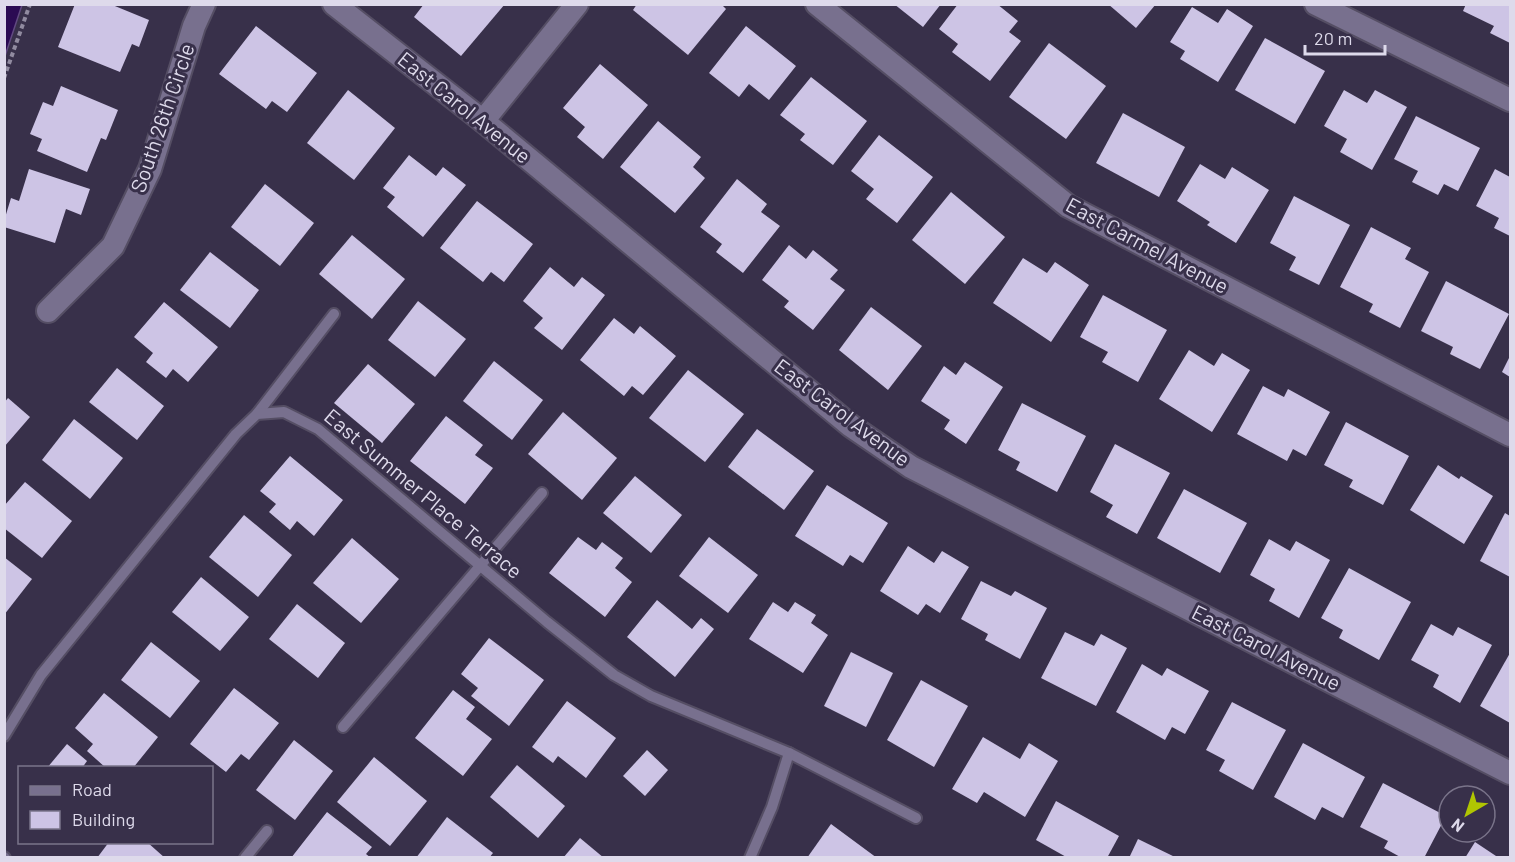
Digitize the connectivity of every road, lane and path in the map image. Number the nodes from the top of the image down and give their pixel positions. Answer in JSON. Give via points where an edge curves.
{"nodes":[{"id":1,"x":30,"y":4,"type":"edge"},
{"id":2,"x":204,"y":4,"type":"edge"},
{"id":3,"x":334,"y":4,"type":"edge"},
{"id":4,"x":577,"y":4,"type":"edge"},
{"id":5,"x":817,"y":4,"type":"edge"},
{"id":6,"x":1316,"y":4,"type":"edge"},
{"id":7,"x":4,"y":78,"type":"edge"},
{"id":8,"x":1510,"y":100,"type":"edge"},
{"id":9,"x":483,"y":121,"type":"junction"},
{"id":10,"x":48,"y":311,"type":"dead end"},
{"id":11,"x":334,"y":314,"type":"dead end"},
{"id":12,"x":257,"y":414,"type":"junction"},
{"id":13,"x":1510,"y":435,"type":"edge"},
{"id":14,"x":542,"y":493,"type":"dead end"},
{"id":15,"x":480,"y":566,"type":"junction"},
{"id":16,"x":342,"y":727,"type":"dead end"},
{"id":17,"x":4,"y":736,"type":"edge"},
{"id":18,"x":789,"y":753,"type":"junction"},
{"id":19,"x":1510,"y":773,"type":"edge"},
{"id":20,"x":916,"y":818,"type":"dead end"},
{"id":21,"x":267,"y":831,"type":"dead end"},
{"id":22,"x":245,"y":858,"type":"edge"},
{"id":23,"x":750,"y":858,"type":"edge"}],
"edges":[{"from":1,"to":7,"type":"path"},
{"from":2,"to":10,"type":"street","name":"South 26th Circle","via":[[150,169],[113,246]]},
{"from":3,"to":9,"type":"street","name":"East Carol Avenue"},
{"from":4,"to":9,"type":"street"},
{"from":5,"to":13,"type":"street","name":"East Carmel Avenue","via":[[1068,206]]},
{"from":6,"to":8,"type":"street"},
{"from":9,"to":19,"type":"street","name":"East Carol Avenue","via":[[852,426],[911,466]]},
{"from":11,"to":12,"type":"lane"},
{"from":12,"to":15,"type":"lane","name":"East Summer Place Terrace","via":[[284,412],[318,429]]},
{"from":12,"to":17,"type":"lane","via":[[236,434],[41,675]]},
{"from":14,"to":15,"type":"lane"},
{"from":15,"to":16,"type":"lane"},
{"from":15,"to":18,"type":"lane","name":"East Summer Place Terrace","via":[[614,675],[651,696]]},
{"from":18,"to":20,"type":"lane","name":"East Summer Place Terrace"},
{"from":18,"to":23,"type":"lane"},
{"from":21,"to":22,"type":"lane"}]}
